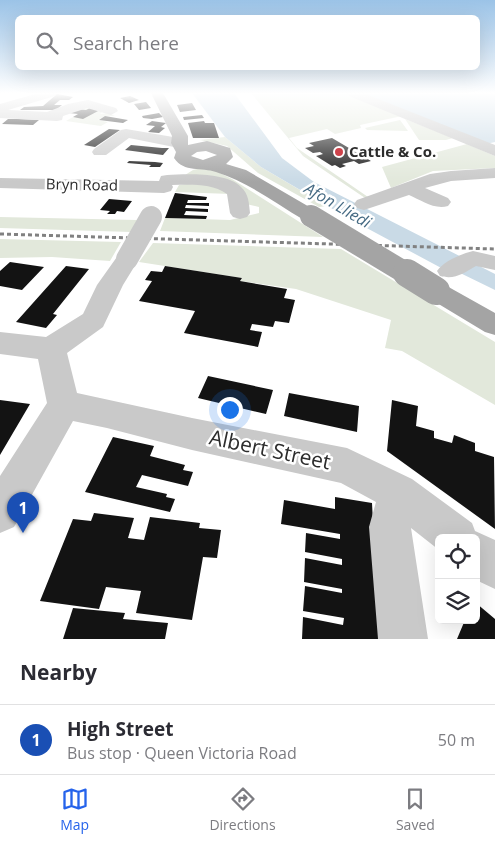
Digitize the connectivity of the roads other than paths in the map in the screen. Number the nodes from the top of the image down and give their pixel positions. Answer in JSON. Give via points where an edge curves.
{"nodes":[{"id":1,"x":175,"y":123,"type":"edge"},
{"id":2,"x":426,"y":123,"type":"edge"},
{"id":3,"x":192,"y":151,"type":"junction"},
{"id":4,"x":495,"y":151,"type":"edge"},
{"id":5,"x":100,"y":152,"type":"dead end"},
{"id":6,"x":495,"y":173,"type":"edge"},
{"id":7,"x":167,"y":181,"type":"junction"},
{"id":8,"x":0,"y":183,"type":"edge"},
{"id":9,"x":410,"y":188,"type":"junction"},
{"id":10,"x":440,"y":202,"type":"dead end"},
{"id":11,"x":364,"y":204,"type":"dead end"},
{"id":12,"x":240,"y":213,"type":"dead end"},
{"id":13,"x":495,"y":263,"type":"edge"},
{"id":14,"x":450,"y":274,"type":"junction"},
{"id":15,"x":495,"y":325,"type":"edge"},
{"id":16,"x":0,"y":343,"type":"edge"},
{"id":17,"x":51,"y":349,"type":"junction"},
{"id":18,"x":64,"y":405,"type":"junction"},
{"id":19,"x":398,"y":493,"type":"junction"},
{"id":20,"x":0,"y":513,"type":"edge"},
{"id":21,"x":452,"y":534,"type":"edge"},
{"id":22,"x":480,"y":555,"type":"edge"},
{"id":23,"x":495,"y":567,"type":"edge"},
{"id":24,"x":403,"y":639,"type":"edge"}],
"edges":[{"from":1,"to":3,"type":"main road"},
{"from":2,"to":4,"type":"street"},
{"from":3,"to":3,"type":"main road","via":[[224,151],[200,146]]},
{"from":3,"to":5,"type":"street","via":[[127,130]]},
{"from":3,"to":7,"type":"street"},
{"from":3,"to":14,"type":"main road","bridge":true,"via":[[240,174],[311,216]]},
{"from":6,"to":9,"type":"street","via":[[441,176]]},
{"from":7,"to":8,"type":"street","name":"Bryn Road"},
{"from":7,"to":12,"type":"street","name":"Bryn Road","via":[[202,180],[234,190]]},
{"from":7,"to":17,"type":"street","bridge":true,"via":[[151,217],[93,320]]},
{"from":9,"to":10,"type":"street"},
{"from":9,"to":11,"type":"street"},
{"from":13,"to":14,"type":"street","via":[[473,258]]},
{"from":14,"to":15,"type":"main road"},
{"from":16,"to":17,"type":"street"},
{"from":17,"to":18,"type":"street"},
{"from":18,"to":19,"type":"street","name":"Albert Street","via":[[347,466]]},
{"from":18,"to":20,"type":"street"},
{"from":19,"to":21,"type":"street","name":"Albert Street"},
{"from":19,"to":24,"type":"street","via":[[390,527]]},
{"from":22,"to":23,"type":"street"}]}
